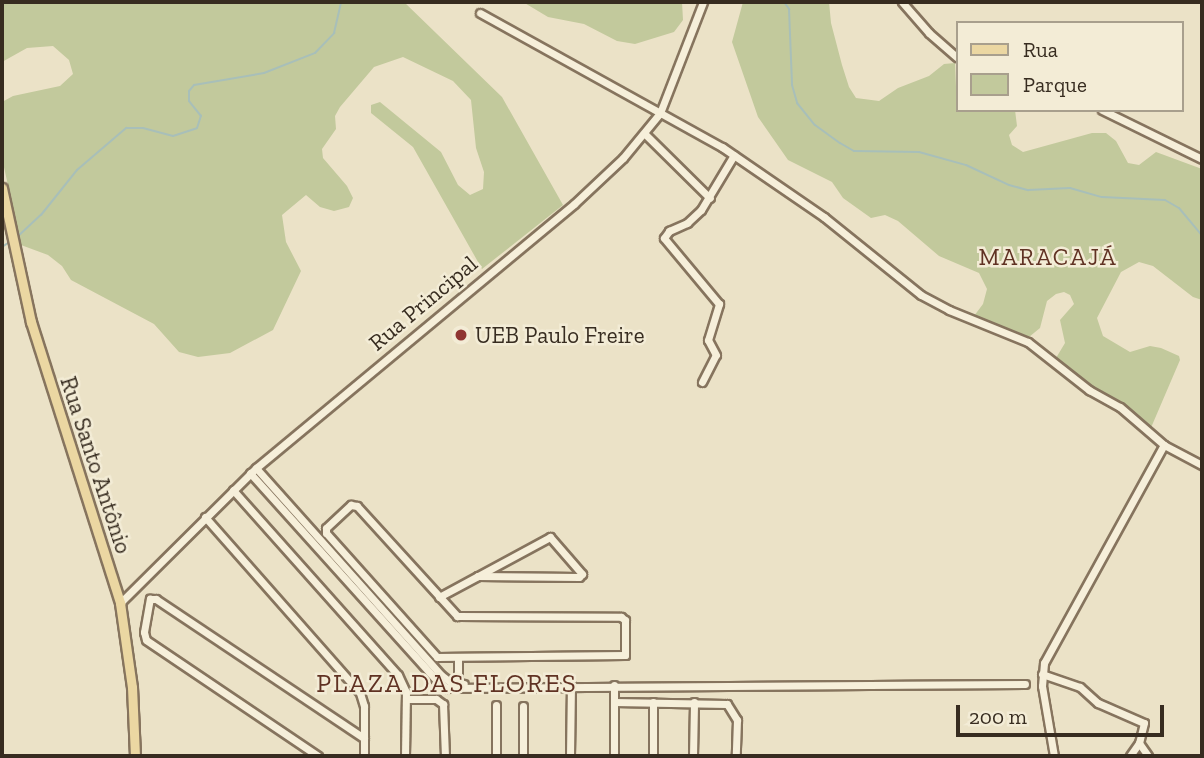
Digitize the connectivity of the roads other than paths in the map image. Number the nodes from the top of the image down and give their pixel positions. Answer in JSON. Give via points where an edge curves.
{"nodes":[{"id":1,"x":703,"y":2,"type":"edge"},
{"id":2,"x":902,"y":2,"type":"edge"},
{"id":3,"x":480,"y":13,"type":"dead end"},
{"id":4,"x":956,"y":56,"type":"edge"},
{"id":5,"x":1106,"y":112,"type":"edge"},
{"id":6,"x":660,"y":113,"type":"junction"},
{"id":7,"x":645,"y":134,"type":"junction"},
{"id":8,"x":734,"y":155,"type":"junction"},
{"id":9,"x":1202,"y":159,"type":"edge"},
{"id":10,"x":2,"y":188,"type":"edge"},
{"id":11,"x":710,"y":198,"type":"junction"},
{"id":12,"x":702,"y":382,"type":"dead end"},
{"id":13,"x":1164,"y":445,"type":"junction"},
{"id":14,"x":1202,"y":465,"type":"edge"},
{"id":15,"x":253,"y":471,"type":"junction"},
{"id":16,"x":233,"y":490,"type":"junction"},
{"id":17,"x":205,"y":517,"type":"junction"},
{"id":18,"x":478,"y":576,"type":"junction"},
{"id":19,"x":439,"y":597,"type":"junction"},
{"id":20,"x":120,"y":603,"type":"junction"},
{"id":21,"x":458,"y":658,"type":"junction"},
{"id":22,"x":1042,"y":674,"type":"junction"},
{"id":23,"x":1026,"y":684,"type":"dead end"},
{"id":24,"x":458,"y":685,"type":"junction"},
{"id":25,"x":571,"y":685,"type":"junction"},
{"id":26,"x":614,"y":685,"type":"junction"},
{"id":27,"x":406,"y":699,"type":"junction"},
{"id":28,"x":614,"y":702,"type":"junction"},
{"id":29,"x":653,"y":702,"type":"junction"},
{"id":30,"x":694,"y":702,"type":"junction"},
{"id":31,"x":496,"y":705,"type":"dead end"},
{"id":32,"x":523,"y":706,"type":"dead end"},
{"id":33,"x":364,"y":738,"type":"junction"},
{"id":34,"x":1139,"y":743,"type":"junction"},
{"id":35,"x":135,"y":756,"type":"edge"},
{"id":36,"x":318,"y":756,"type":"edge"},
{"id":37,"x":364,"y":756,"type":"edge"},
{"id":38,"x":405,"y":756,"type":"edge"},
{"id":39,"x":445,"y":756,"type":"edge"},
{"id":40,"x":496,"y":756,"type":"edge"},
{"id":41,"x":523,"y":756,"type":"edge"},
{"id":42,"x":570,"y":756,"type":"edge"},
{"id":43,"x":614,"y":756,"type":"edge"},
{"id":44,"x":653,"y":756,"type":"edge"},
{"id":45,"x":694,"y":756,"type":"edge"},
{"id":46,"x":736,"y":756,"type":"edge"},
{"id":47,"x":1054,"y":756,"type":"edge"},
{"id":48,"x":1130,"y":756,"type":"edge"},
{"id":49,"x":1147,"y":756,"type":"edge"}],
"edges":[{"from":1,"to":6,"type":"street","name":"Rua Principal"},
{"from":2,"to":4,"type":"street"},
{"from":3,"to":6,"type":"street"},
{"from":5,"to":9,"type":"street"},
{"from":6,"to":7,"type":"street","name":"Rua Principal"},
{"from":6,"to":8,"type":"street"},
{"from":7,"to":11,"type":"street"},
{"from":7,"to":15,"type":"street","name":"Rua Principal","via":[[574,204]]},
{"from":8,"to":11,"type":"street"},
{"from":8,"to":13,"type":"street","via":[[824,217],[921,295],[1028,342],[1089,390],[1120,407]]},
{"from":10,"to":20,"type":"main road","name":"Rua Santo Antônio","via":[[44,367]]},
{"from":11,"to":12,"type":"street","via":[[693,219],[669,230],[664,238],[719,304],[708,340],[716,355]]},
{"from":13,"to":14,"type":"street"},
{"from":13,"to":22,"type":"street"},
{"from":15,"to":16,"type":"street","name":"Rua Principal"},
{"from":15,"to":24,"type":"street","via":[[442,674]]},
{"from":16,"to":17,"type":"street","name":"Rua Principal"},
{"from":16,"to":27,"type":"street","via":[[398,675]]},
{"from":17,"to":20,"type":"street","name":"Rua Principal"},
{"from":17,"to":33,"type":"street","via":[[360,693]]},
{"from":18,"to":18,"type":"street","via":[[550,537],[582,573],[579,577]]},
{"from":18,"to":19,"type":"street"},
{"from":19,"to":21,"type":"street","via":[[357,506],[351,505],[326,528],[435,655]]},
{"from":19,"to":21,"type":"street","via":[[457,616],[625,620],[622,658]]},
{"from":20,"to":35,"type":"main road","name":"Rua Santo Antônio","via":[[132,687]]},
{"from":21,"to":24,"type":"street"},
{"from":22,"to":34,"type":"street","via":[[1080,687],[1098,703],[1142,721],[1146,726]]},
{"from":22,"to":47,"type":"street"},
{"from":23,"to":26,"type":"street"},
{"from":24,"to":25,"type":"street"},
{"from":25,"to":26,"type":"street"},
{"from":25,"to":42,"type":"street"},
{"from":26,"to":28,"type":"street"},
{"from":27,"to":38,"type":"street"},
{"from":27,"to":39,"type":"street","via":[[442,702]]},
{"from":28,"to":29,"type":"street"},
{"from":28,"to":43,"type":"street"},
{"from":29,"to":30,"type":"street"},
{"from":29,"to":44,"type":"street"},
{"from":30,"to":45,"type":"street"},
{"from":30,"to":46,"type":"street","via":[[722,702],[732,708],[737,720]]},
{"from":31,"to":40,"type":"street"},
{"from":32,"to":41,"type":"street"},
{"from":33,"to":36,"type":"street","via":[[156,598],[150,599],[146,640]]},
{"from":33,"to":37,"type":"street"},
{"from":34,"to":48,"type":"street"},
{"from":34,"to":49,"type":"street"}]}
